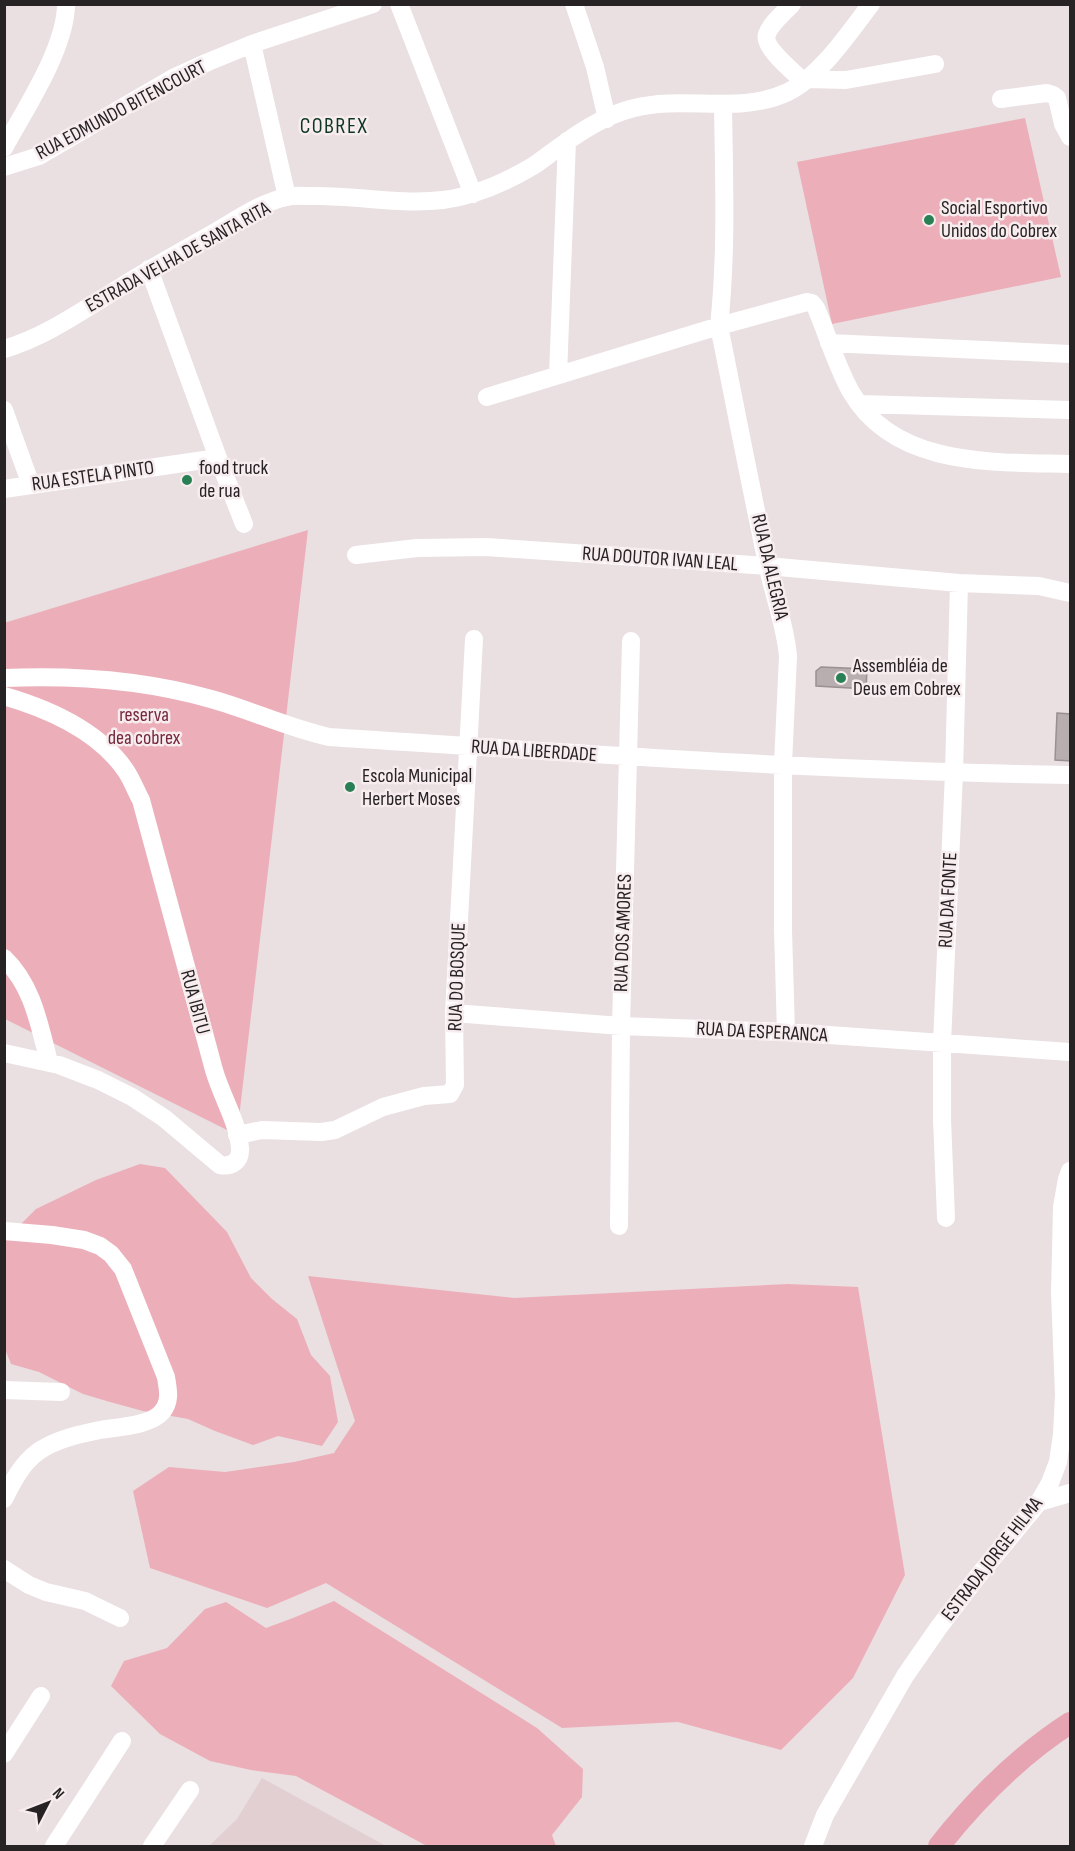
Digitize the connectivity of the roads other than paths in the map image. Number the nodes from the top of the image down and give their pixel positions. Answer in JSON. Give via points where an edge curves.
{"nodes":[{"id":1,"x":66,"y":4,"type":"edge"},
{"id":2,"x":373,"y":4,"type":"edge"},
{"id":3,"x":399,"y":4,"type":"edge"},
{"id":4,"x":574,"y":4,"type":"edge"},
{"id":5,"x":792,"y":4,"type":"edge"},
{"id":6,"x":871,"y":4,"type":"edge"},
{"id":7,"x":252,"y":44,"type":"junction"},
{"id":8,"x":935,"y":64,"type":"dead end"},
{"id":9,"x":806,"y":80,"type":"junction"},
{"id":10,"x":1001,"y":99,"type":"dead end"},
{"id":11,"x":723,"y":105,"type":"junction"},
{"id":12,"x":607,"y":118,"type":"junction"},
{"id":13,"x":1071,"y":137,"type":"edge"},
{"id":14,"x":567,"y":141,"type":"junction"},
{"id":15,"x":4,"y":148,"type":"edge"},
{"id":16,"x":6,"y":165,"type":"edge"},
{"id":17,"x":473,"y":194,"type":"junction"},
{"id":18,"x":288,"y":197,"type":"junction"},
{"id":19,"x":149,"y":269,"type":"junction"},
{"id":20,"x":719,"y":326,"type":"junction"},
{"id":21,"x":829,"y":343,"type":"junction"},
{"id":22,"x":4,"y":349,"type":"edge"},
{"id":23,"x":1071,"y":354,"type":"edge"},
{"id":24,"x":558,"y":375,"type":"junction"},
{"id":25,"x":487,"y":398,"type":"dead end"},
{"id":26,"x":860,"y":404,"type":"junction"},
{"id":27,"x":4,"y":410,"type":"edge"},
{"id":28,"x":1071,"y":410,"type":"edge"},
{"id":29,"x":218,"y":458,"type":"junction"},
{"id":30,"x":1071,"y":464,"type":"edge"},
{"id":31,"x":31,"y":485,"type":"junction"},
{"id":32,"x":4,"y":489,"type":"edge"},
{"id":33,"x":244,"y":524,"type":"dead end"},
{"id":34,"x":356,"y":555,"type":"dead end"},
{"id":35,"x":767,"y":566,"type":"junction"},
{"id":36,"x":959,"y":583,"type":"junction"},
{"id":37,"x":1071,"y":593,"type":"edge"},
{"id":38,"x":474,"y":639,"type":"dead end"},
{"id":39,"x":631,"y":641,"type":"dead end"},
{"id":40,"x":4,"y":678,"type":"edge"},
{"id":41,"x":4,"y":696,"type":"edge"},
{"id":42,"x":468,"y":746,"type":"junction"},
{"id":43,"x":628,"y":758,"type":"junction"},
{"id":44,"x":783,"y":764,"type":"junction"},
{"id":45,"x":954,"y":773,"type":"junction"},
{"id":46,"x":1071,"y":775,"type":"edge"},
{"id":47,"x":4,"y":958,"type":"edge"},
{"id":48,"x":454,"y":1013,"type":"junction"},
{"id":49,"x":621,"y":1026,"type":"junction"},
{"id":50,"x":786,"y":1032,"type":"junction"},
{"id":51,"x":942,"y":1043,"type":"junction"},
{"id":52,"x":1071,"y":1052,"type":"edge"},
{"id":53,"x":4,"y":1053,"type":"edge"},
{"id":54,"x":48,"y":1062,"type":"junction"},
{"id":55,"x":237,"y":1135,"type":"junction"},
{"id":56,"x":1071,"y":1171,"type":"edge"},
{"id":57,"x":946,"y":1218,"type":"dead end"},
{"id":58,"x":619,"y":1226,"type":"dead end"},
{"id":59,"x":4,"y":1231,"type":"edge"},
{"id":60,"x":1065,"y":1297,"type":"edge"},
{"id":61,"x":4,"y":1390,"type":"edge"},
{"id":62,"x":61,"y":1392,"type":"dead end"},
{"id":63,"x":1071,"y":1493,"type":"edge"},
{"id":64,"x":4,"y":1499,"type":"edge"},
{"id":65,"x":1039,"y":1502,"type":"junction"},
{"id":66,"x":4,"y":1569,"type":"edge"},
{"id":67,"x":120,"y":1618,"type":"dead end"},
{"id":68,"x":41,"y":1696,"type":"dead end"},
{"id":69,"x":1071,"y":1723,"type":"edge"},
{"id":70,"x":122,"y":1742,"type":"dead end"},
{"id":71,"x":4,"y":1754,"type":"edge"},
{"id":72,"x":190,"y":1790,"type":"dead end"},
{"id":73,"x":54,"y":1846,"type":"edge"},
{"id":74,"x":152,"y":1846,"type":"edge"},
{"id":75,"x":813,"y":1846,"type":"edge"},
{"id":76,"x":939,"y":1846,"type":"edge"}],
"edges":[{"from":1,"to":15,"type":"street","via":[[55,52]]},
{"from":2,"to":7,"type":"street","name":"RUA EDMUNDO BITENCOURT"},
{"from":3,"to":17,"type":"street"},
{"from":4,"to":12,"type":"street"},
{"from":5,"to":9,"type":"street","via":[[771,27],[766,42]]},
{"from":6,"to":9,"type":"street","name":"ESTRADA VELHA DE SANTA RITA"},
{"from":7,"to":16,"type":"street","name":"RUA EDMUNDO BITENCOURT","via":[[173,78],[39,156]]},
{"from":7,"to":18,"type":"street"},
{"from":8,"to":9,"type":"street","via":[[846,80]]},
{"from":9,"to":11,"type":"street","name":"ESTRADA VELHA DE SANTA RITA","via":[[765,100]]},
{"from":10,"to":13,"type":"street","via":[[1053,94]]},
{"from":11,"to":12,"type":"street","name":"ESTRADA VELHA DE SANTA RITA","via":[[662,104],[633,108]]},
{"from":11,"to":20,"type":"street","name":"RUA DA ALEGRIA","via":[[724,216]]},
{"from":12,"to":14,"type":"street","name":"ESTRADA VELHA DE SANTA RITA"},
{"from":14,"to":17,"type":"street","name":"ESTRADA VELHA DE SANTA RITA","via":[[535,165]]},
{"from":14,"to":24,"type":"street"},
{"from":17,"to":18,"type":"street","name":"ESTRADA VELHA DE SANTA RITA","via":[[410,201]]},
{"from":18,"to":19,"type":"street","name":"ESTRADA VELHA DE SANTA RITA","via":[[255,209]]},
{"from":19,"to":22,"type":"street","name":"ESTRADA VELHA DE SANTA RITA","via":[[52,328]]},
{"from":19,"to":29,"type":"street"},
{"from":20,"to":21,"type":"street","via":[[807,302],[816,308]]},
{"from":20,"to":24,"type":"street"},
{"from":20,"to":35,"type":"street","name":"RUA DA ALEGRIA"},
{"from":21,"to":23,"type":"street"},
{"from":21,"to":26,"type":"street"},
{"from":24,"to":25,"type":"street"},
{"from":26,"to":28,"type":"street"},
{"from":26,"to":30,"type":"street","via":[[875,422],[902,441],[933,453],[983,462]]},
{"from":27,"to":31,"type":"street"},
{"from":29,"to":31,"type":"street","name":"RUA ESTELA PINTO"},
{"from":29,"to":33,"type":"street"},
{"from":31,"to":32,"type":"street","name":"RUA ESTELA PINTO"},
{"from":34,"to":35,"type":"street","name":"RUA DOUTOR IVAN LEAL","via":[[417,548],[486,547]]},
{"from":35,"to":36,"type":"street","name":"RUA DOUTOR IVAN LEAL"},
{"from":35,"to":44,"type":"street","name":"RUA DA ALEGRIA","via":[[789,656]]},
{"from":36,"to":37,"type":"street","name":"RUA DOUTOR IVAN LEAL","via":[[1039,586]]},
{"from":36,"to":45,"type":"street","name":"RUA DA FONTE"},
{"from":38,"to":42,"type":"street","name":"RUA DO BOSQUE"},
{"from":39,"to":43,"type":"street","name":"RUA DOS AMORES"},
{"from":40,"to":42,"type":"street","name":"RUA DA LIBERDADE","via":[[70,678],[165,688],[213,699],[329,737]]},
{"from":41,"to":55,"type":"street","name":"RUA IBITU","via":[[36,706],[83,730],[126,771],[141,800],[215,1074]]},
{"from":42,"to":43,"type":"street","name":"RUA DA LIBERDADE"},
{"from":42,"to":48,"type":"street","name":"RUA DO BOSQUE"},
{"from":43,"to":44,"type":"street","name":"RUA DA LIBERDADE"},
{"from":43,"to":49,"type":"street","name":"RUA DOS AMORES"},
{"from":44,"to":45,"type":"street","name":"RUA DA LIBERDADE"},
{"from":44,"to":50,"type":"street","name":"RUA DA ALEGRIA"},
{"from":45,"to":46,"type":"street","name":"RUA DA LIBERDADE"},
{"from":45,"to":51,"type":"street","name":"RUA DA FONTE"},
{"from":47,"to":54,"type":"street","via":[[29,991]]},
{"from":48,"to":49,"type":"street","name":"RUA DA ESPERANCA"},
{"from":48,"to":55,"type":"street","name":"RUA DO BOSQUE","via":[[455,1085],[450,1094],[383,1107],[335,1130],[262,1130]]},
{"from":49,"to":50,"type":"street","name":"RUA DA ESPERANCA"},
{"from":49,"to":58,"type":"street","name":"RUA DOS AMORES"},
{"from":50,"to":51,"type":"street","name":"RUA DA ESPERANCA"},
{"from":51,"to":52,"type":"street","name":"RUA DA ESPERANCA"},
{"from":51,"to":57,"type":"street","name":"RUA DA FONTE"},
{"from":53,"to":54,"type":"street"},
{"from":54,"to":55,"type":"street","name":"RUA IBITU","via":[[132,1097],[220,1165],[234,1164],[238,1158]]},
{"from":56,"to":60,"type":"street","name":"ESTRADA JORGE HILMA","via":[[1062,1207]]},
{"from":59,"to":64,"type":"street","via":[[84,1240],[111,1254],[123,1269],[166,1377],[169,1396],[156,1418],[62,1439],[39,1451],[13,1480]]},
{"from":60,"to":65,"type":"street","name":"ESTRADA JORGE HILMA","via":[[1062,1434],[1058,1462]]},
{"from":61,"to":62,"type":"street"},
{"from":63,"to":65,"type":"street"},
{"from":65,"to":75,"type":"street","name":"ESTRADA JORGE HILMA","via":[[945,1618],[905,1676],[825,1815]]},
{"from":66,"to":67,"type":"street","via":[[45,1592],[85,1601]]},
{"from":68,"to":71,"type":"street"},
{"from":69,"to":76,"type":"main road","via":[[1023,1758],[979,1798]]},
{"from":70,"to":73,"type":"street"},
{"from":72,"to":74,"type":"street"}]}
